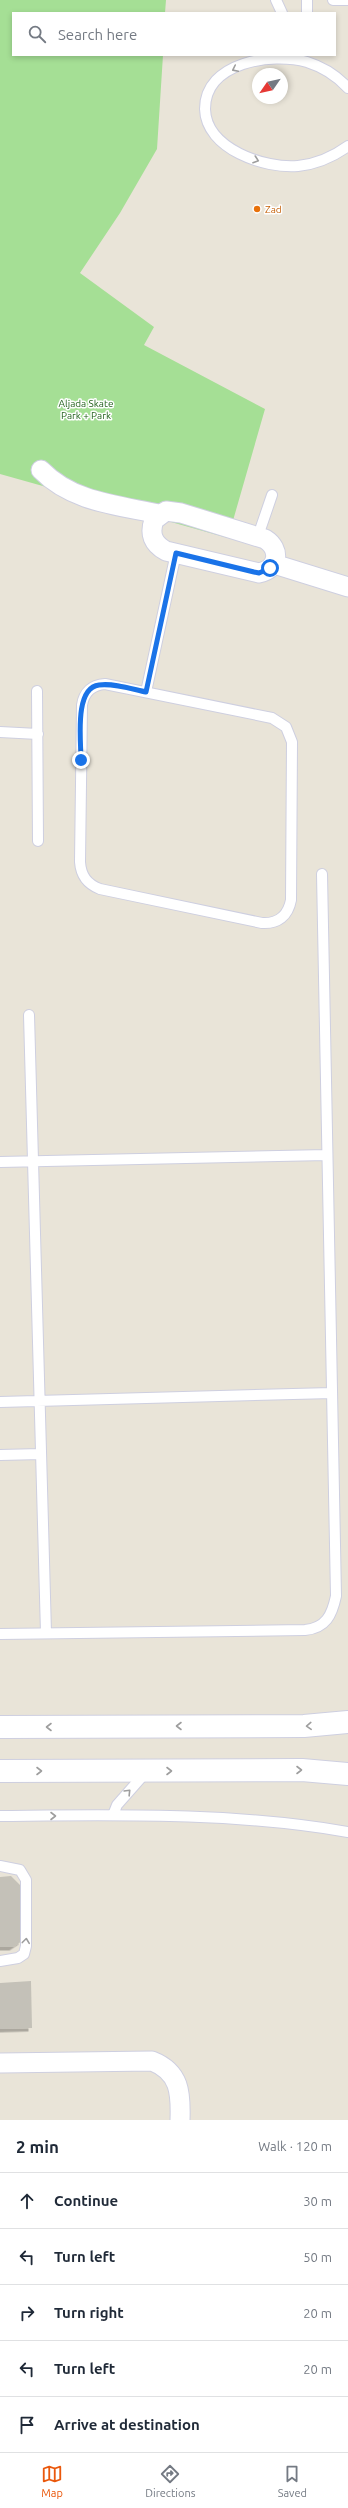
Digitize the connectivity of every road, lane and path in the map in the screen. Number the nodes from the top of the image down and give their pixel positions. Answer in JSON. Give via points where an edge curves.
{"nodes":[{"id":1,"x":276,"y":0,"type":"edge"},
{"id":2,"x":307,"y":0,"type":"edge"},
{"id":3,"x":333,"y":0,"type":"edge"},
{"id":4,"x":348,"y":0,"type":"edge"},
{"id":5,"x":282,"y":12,"type":"edge"},
{"id":6,"x":307,"y":12,"type":"edge"},
{"id":7,"x":276,"y":57,"type":"edge"},
{"id":8,"x":307,"y":59,"type":"edge"},
{"id":9,"x":348,"y":88,"type":"edge"},
{"id":10,"x":348,"y":146,"type":"edge"},
{"id":11,"x":41,"y":470,"type":"dead end"},
{"id":12,"x":272,"y":495,"type":"dead end"},
{"id":13,"x":159,"y":514,"type":"junction"},
{"id":14,"x":258,"y":536,"type":"junction"},
{"id":15,"x":176,"y":553,"type":"junction"},
{"id":16,"x":274,"y":564,"type":"junction"},
{"id":17,"x":348,"y":587,"type":"edge"},
{"id":18,"x":37,"y":691,"type":"dead end"},
{"id":19,"x":146,"y":692,"type":"junction"},
{"id":20,"x":0,"y":732,"type":"edge"},
{"id":21,"x":38,"y":734,"type":"junction"},
{"id":22,"x":38,"y":841,"type":"dead end"},
{"id":23,"x":322,"y":874,"type":"dead end"},
{"id":24,"x":29,"y":1015,"type":"dead end"},
{"id":25,"x":327,"y":1155,"type":"junction"},
{"id":26,"x":0,"y":1162,"type":"edge"},
{"id":27,"x":32,"y":1162,"type":"junction"},
{"id":28,"x":332,"y":1393,"type":"junction"},
{"id":29,"x":40,"y":1401,"type":"junction"},
{"id":30,"x":0,"y":1402,"type":"edge"},
{"id":31,"x":41,"y":1454,"type":"junction"},
{"id":32,"x":0,"y":1455,"type":"edge"},
{"id":33,"x":46,"y":1633,"type":"junction"},
{"id":34,"x":0,"y":1634,"type":"edge"},
{"id":35,"x":348,"y":1722,"type":"edge"},
{"id":36,"x":0,"y":1727,"type":"edge"},
{"id":37,"x":0,"y":1771,"type":"edge"},
{"id":38,"x":147,"y":1771,"type":"junction"},
{"id":39,"x":348,"y":1774,"type":"edge"},
{"id":40,"x":113,"y":1815,"type":"junction"},
{"id":41,"x":0,"y":1816,"type":"edge"},
{"id":42,"x":348,"y":1832,"type":"edge"},
{"id":43,"x":0,"y":1866,"type":"edge"},
{"id":44,"x":0,"y":1961,"type":"edge"},
{"id":45,"x":0,"y":2063,"type":"edge"},
{"id":46,"x":180,"y":2120,"type":"edge"}],
"edges":[{"from":1,"to":5,"type":"lane"},
{"from":2,"to":6,"type":"lane"},
{"from":3,"to":4,"type":"lane"},
{"from":7,"to":8,"type":"lane"},
{"from":7,"to":10,"type":"lane","one_way":true,"via":[[239,66],[214,83],[209,91],[205,110],[216,136],[227,146],[253,160],[282,166],[326,159]]},
{"from":8,"to":9,"type":"lane"},
{"from":11,"to":13,"type":"street","via":[[64,490],[78,496]]},
{"from":12,"to":14,"type":"lane"},
{"from":13,"to":14,"type":"street","via":[[173,511]]},
{"from":13,"to":15,"type":"street","via":[[151,527],[154,542],[166,551]]},
{"from":14,"to":16,"type":"street","via":[[265,538],[274,547]]},
{"from":15,"to":16,"type":"street","via":[[259,573],[265,572]]},
{"from":15,"to":19,"type":"lane"},
{"from":16,"to":17,"type":"street"},
{"from":18,"to":21,"type":"lane"},
{"from":19,"to":19,"type":"lane","via":[[98,685],[86,692],[83,698],[80,862],[83,876],[100,889],[262,923],[278,920],[289,908],[291,900],[292,742],[286,727],[272,718]]},
{"from":20,"to":21,"type":"lane"},
{"from":21,"to":22,"type":"lane"},
{"from":23,"to":25,"type":"lane"},
{"from":24,"to":27,"type":"lane"},
{"from":25,"to":27,"type":"lane"},
{"from":25,"to":28,"type":"lane"},
{"from":26,"to":27,"type":"lane"},
{"from":27,"to":29,"type":"lane"},
{"from":28,"to":29,"type":"lane"},
{"from":28,"to":33,"type":"lane","via":[[336,1596],[331,1614],[323,1624],[305,1630]]},
{"from":29,"to":30,"type":"lane"},
{"from":29,"to":31,"type":"lane"},
{"from":31,"to":32,"type":"lane"},
{"from":31,"to":33,"type":"lane"},
{"from":33,"to":34,"type":"lane"},
{"from":35,"to":36,"type":"street","one_way":true,"via":[[304,1726]]},
{"from":37,"to":38,"type":"street","one_way":true},
{"from":38,"to":39,"type":"street","one_way":true,"via":[[302,1770]]},
{"from":40,"to":38,"type":"lane","one_way":true,"via":[[117,1804]]},
{"from":41,"to":40,"type":"lane","one_way":true},
{"from":40,"to":42,"type":"lane","via":[[241,1819]]},
{"from":44,"to":43,"type":"lane","one_way":true,"via":[[18,1958],[24,1954],[27,1937],[26,1880],[20,1870]]},
{"from":45,"to":46,"type":"street","via":[[152,2062],[161,2065],[175,2078],[181,2097]]}]}
